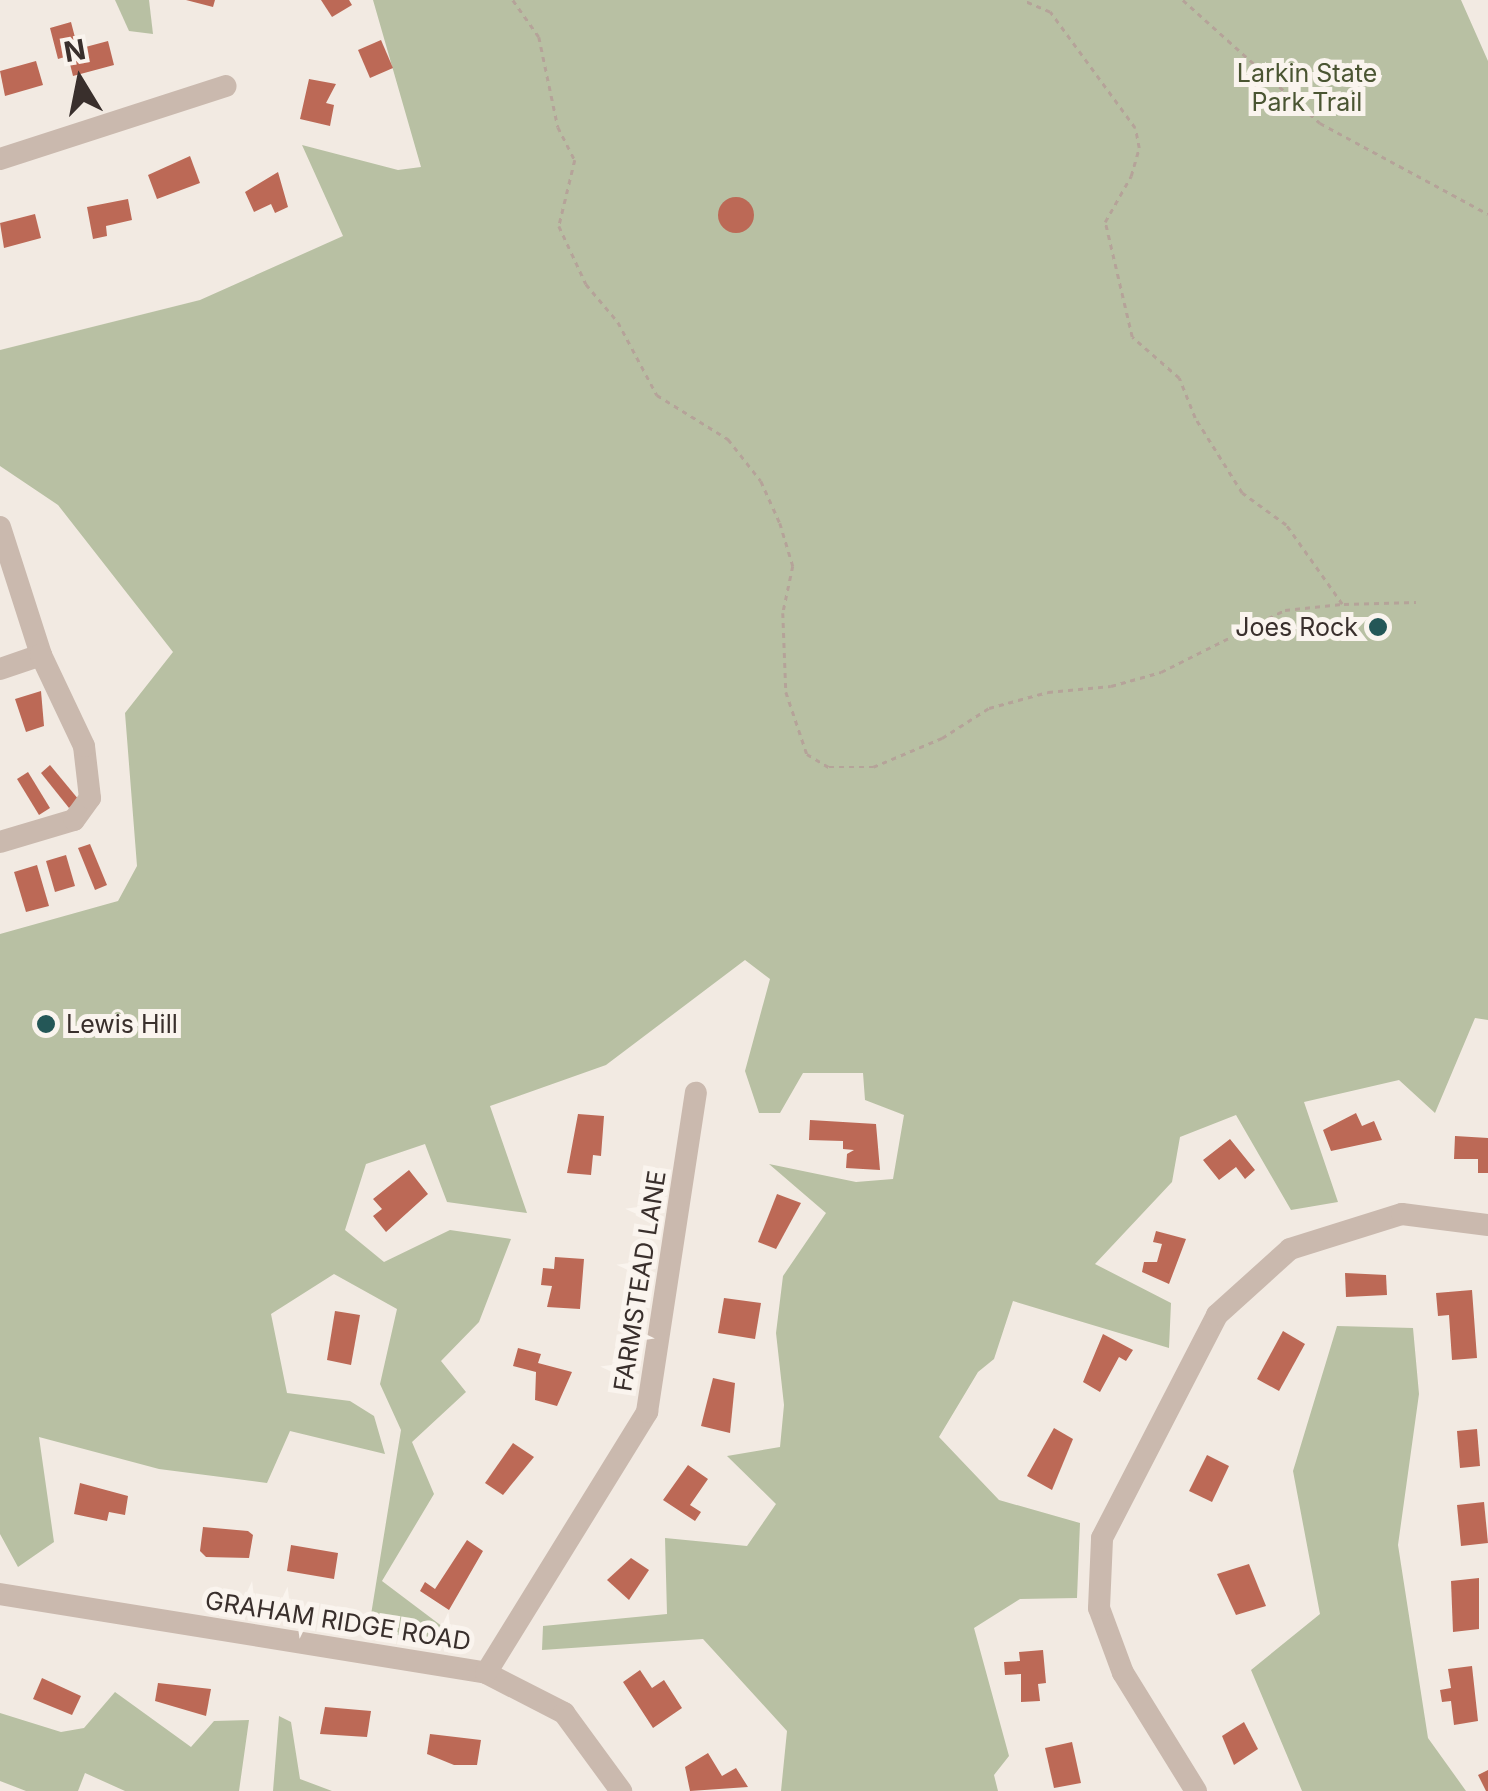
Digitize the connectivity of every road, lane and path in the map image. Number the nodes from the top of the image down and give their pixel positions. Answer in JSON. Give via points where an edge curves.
{"nodes":[{"id":1,"x":513,"y":0,"type":"edge"},
{"id":2,"x":1022,"y":0,"type":"edge"},
{"id":3,"x":1182,"y":0,"type":"edge"},
{"id":4,"x":226,"y":86,"type":"dead end"},
{"id":5,"x":0,"y":159,"type":"edge"},
{"id":6,"x":1488,"y":214,"type":"edge"},
{"id":7,"x":0,"y":528,"type":"edge"},
{"id":8,"x":1416,"y":602,"type":"dead end"},
{"id":9,"x":1342,"y":604,"type":"junction"},
{"id":10,"x":41,"y":654,"type":"junction"},
{"id":11,"x":0,"y":669,"type":"edge"},
{"id":12,"x":0,"y":842,"type":"edge"},
{"id":13,"x":696,"y":1093,"type":"dead end"},
{"id":14,"x":1488,"y":1225,"type":"edge"},
{"id":15,"x":0,"y":1594,"type":"edge"},
{"id":16,"x":486,"y":1673,"type":"junction"},
{"id":17,"x":621,"y":1791,"type":"edge"},
{"id":18,"x":1196,"y":1791,"type":"edge"}],
"edges":[{"from":1,"to":9,"type":"path","via":[[539,37],[558,127],[576,160],[559,226],[586,284],[618,322],[657,395],[728,439],[761,481],[780,523],[793,566],[783,613],[786,692],[807,754],[829,767],[874,767],[942,738],[989,708],[1161,672],[1285,610]]},
{"from":2,"to":9,"type":"path","via":[[1050,12],[1135,128],[1139,148],[1131,176],[1105,222],[1132,337],[1179,378],[1195,418],[1242,493],[1286,525]]},
{"from":3,"to":6,"type":"path","via":[[1320,123]]},
{"from":4,"to":5,"type":"street"},
{"from":7,"to":10,"type":"street"},
{"from":8,"to":9,"type":"path"},
{"from":10,"to":11,"type":"street"},
{"from":10,"to":12,"type":"street","via":[[84,746],[90,798],[74,820]]},
{"from":13,"to":16,"type":"street","name":"FARMSTEAD LANE","via":[[647,1412]]},
{"from":14,"to":18,"type":"street","via":[[1402,1214],[1290,1249],[1217,1315],[1119,1504],[1102,1538],[1099,1608],[1123,1673]]},
{"from":15,"to":16,"type":"street","name":"GRAHAM RIDGE ROAD"},
{"from":16,"to":17,"type":"street","name":"GRAHAM RIDGE ROAD","via":[[564,1713]]}]}
